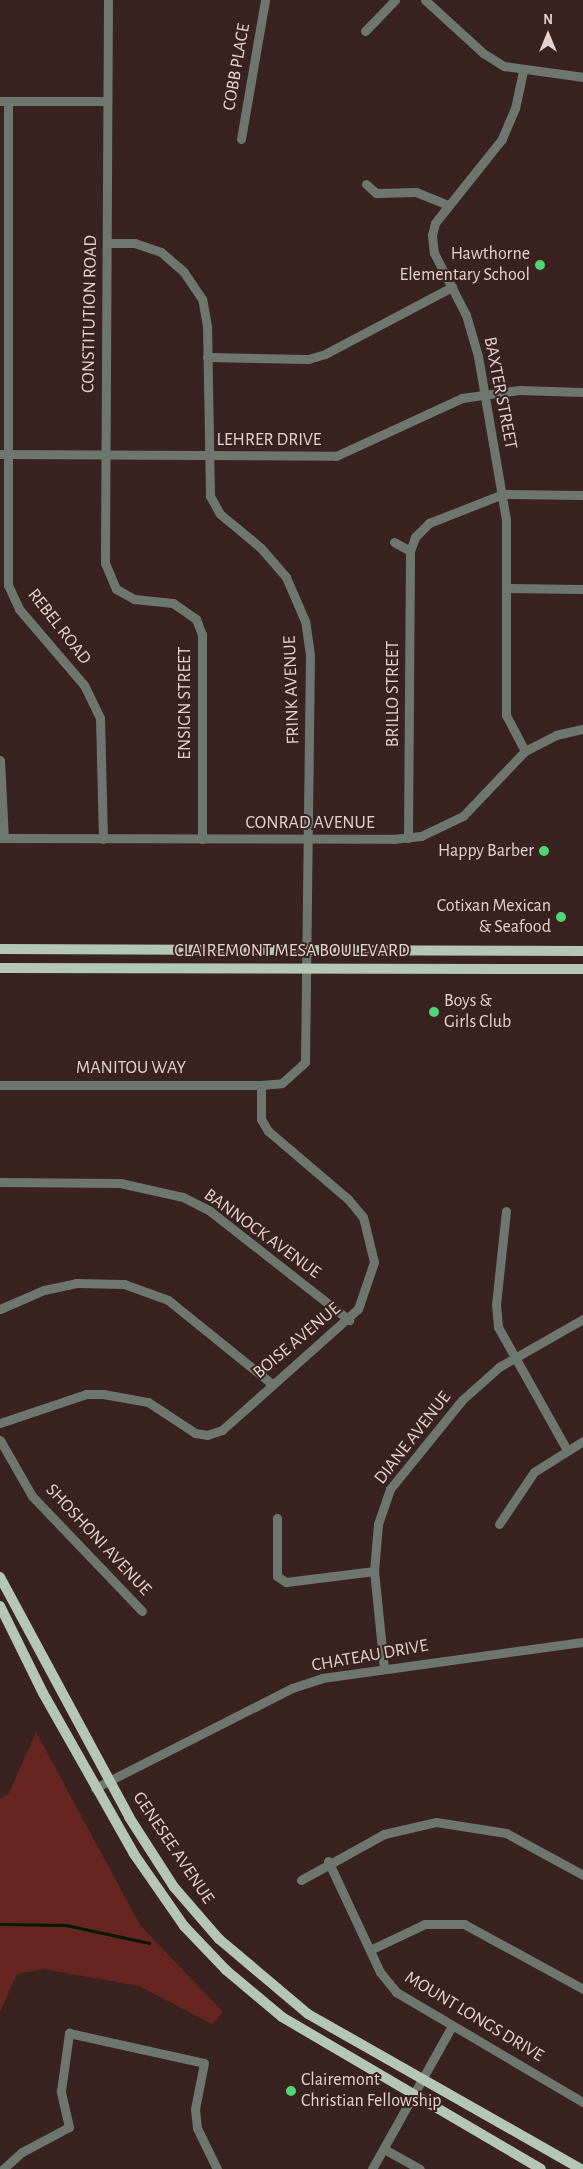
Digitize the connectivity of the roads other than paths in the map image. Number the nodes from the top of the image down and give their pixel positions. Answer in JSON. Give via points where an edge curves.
{"nodes":[{"id":1,"x":108,"y":0,"type":"edge"},
{"id":2,"x":265,"y":0,"type":"edge"},
{"id":3,"x":395,"y":0,"type":"edge"},
{"id":4,"x":425,"y":0,"type":"edge"},
{"id":5,"x":365,"y":31,"type":"dead end"},
{"id":6,"x":523,"y":71,"type":"junction"},
{"id":7,"x":583,"y":77,"type":"edge"},
{"id":8,"x":4,"y":101,"type":"edge"},
{"id":9,"x":107,"y":101,"type":"junction"},
{"id":10,"x":241,"y":139,"type":"dead end"},
{"id":11,"x":366,"y":184,"type":"dead end"},
{"id":12,"x":449,"y":205,"type":"junction"},
{"id":13,"x":107,"y":242,"type":"junction"},
{"id":14,"x":452,"y":287,"type":"junction"},
{"id":15,"x":207,"y":357,"type":"junction"},
{"id":16,"x":484,"y":392,"type":"junction"},
{"id":17,"x":583,"y":392,"type":"edge"},
{"id":18,"x":3,"y":454,"type":"edge"},
{"id":19,"x":104,"y":456,"type":"junction"},
{"id":20,"x":206,"y":457,"type":"junction"},
{"id":21,"x":502,"y":494,"type":"junction"},
{"id":22,"x":583,"y":495,"type":"edge"},
{"id":23,"x":394,"y":542,"type":"dead end"},
{"id":24,"x":410,"y":551,"type":"junction"},
{"id":25,"x":506,"y":588,"type":"junction"},
{"id":26,"x":583,"y":590,"type":"edge"},
{"id":27,"x":151,"y":602,"type":"joint"},
{"id":28,"x":583,"y":729,"type":"edge"},
{"id":29,"x":525,"y":751,"type":"junction"},
{"id":30,"x":0,"y":760,"type":"edge"},
{"id":31,"x":2,"y":838,"type":"edge"},
{"id":32,"x":408,"y":838,"type":"junction"},
{"id":33,"x":103,"y":839,"type":"junction"},
{"id":34,"x":202,"y":839,"type":"junction"},
{"id":35,"x":310,"y":840,"type":"junction"},
{"id":36,"x":0,"y":949,"type":"edge"},
{"id":37,"x":309,"y":950,"type":"junction"},
{"id":38,"x":583,"y":951,"type":"edge"},
{"id":39,"x":0,"y":968,"type":"edge"},
{"id":40,"x":309,"y":968,"type":"junction"},
{"id":41,"x":583,"y":969,"type":"edge"},
{"id":42,"x":0,"y":1085,"type":"edge"},
{"id":43,"x":261,"y":1085,"type":"junction"},
{"id":44,"x":0,"y":1182,"type":"edge"},
{"id":45,"x":506,"y":1211,"type":"dead end"},
{"id":46,"x":0,"y":1309,"type":"edge"},
{"id":47,"x":583,"y":1319,"type":"edge"},
{"id":48,"x":349,"y":1320,"type":"junction"},
{"id":49,"x":515,"y":1358,"type":"junction"},
{"id":50,"x":271,"y":1383,"type":"junction"},
{"id":51,"x":0,"y":1423,"type":"edge"},
{"id":52,"x":0,"y":1440,"type":"edge"},
{"id":53,"x":583,"y":1441,"type":"edge"},
{"id":54,"x":567,"y":1450,"type":"junction"},
{"id":55,"x":277,"y":1518,"type":"dead end"},
{"id":56,"x":499,"y":1524,"type":"dead end"},
{"id":57,"x":374,"y":1571,"type":"junction"},
{"id":58,"x":0,"y":1577,"type":"edge"},
{"id":59,"x":0,"y":1606,"type":"edge"},
{"id":60,"x":142,"y":1611,"type":"dead end"},
{"id":61,"x":583,"y":1642,"type":"edge"},
{"id":62,"x":384,"y":1669,"type":"junction"},
{"id":63,"x":111,"y":1781,"type":"junction"},
{"id":64,"x":95,"y":1788,"type":"junction"},
{"id":65,"x":328,"y":1861,"type":"junction"},
{"id":66,"x":583,"y":1876,"type":"edge"},
{"id":67,"x":301,"y":1880,"type":"dead end"},
{"id":68,"x":370,"y":1950,"type":"junction"},
{"id":69,"x":583,"y":1989,"type":"edge"},
{"id":70,"x":452,"y":2026,"type":"junction"},
{"id":71,"x":421,"y":2080,"type":"junction"},
{"id":72,"x":412,"y":2096,"type":"junction"},
{"id":73,"x":583,"y":2102,"type":"edge"},
{"id":74,"x":384,"y":2149,"type":"junction"},
{"id":75,"x":213,"y":2168,"type":"edge"},
{"id":76,"x":3,"y":2169,"type":"edge"},
{"id":77,"x":372,"y":2169,"type":"edge"},
{"id":78,"x":420,"y":2169,"type":"edge"},
{"id":79,"x":542,"y":2169,"type":"edge"},
{"id":80,"x":581,"y":2169,"type":"edge"}],
"edges":[{"from":1,"to":9,"type":"street","name":"CONSTITUTION ROAD"},
{"from":2,"to":10,"type":"street","name":"COBB PLACE"},
{"from":3,"to":5,"type":"street"},
{"from":4,"to":6,"type":"street","via":[[483,53]]},
{"from":6,"to":7,"type":"street"},
{"from":6,"to":12,"type":"street","name":"BAXTER STREET","via":[[515,108],[502,139]]},
{"from":8,"to":9,"type":"street"},
{"from":8,"to":18,"type":"street","name":"REBEL ROAD"},
{"from":9,"to":13,"type":"street","name":"CONSTITUTION ROAD"},
{"from":11,"to":12,"type":"street","via":[[376,193],[416,192]]},
{"from":12,"to":14,"type":"street","name":"BAXTER STREET","via":[[432,236],[434,253]]},
{"from":13,"to":15,"type":"street","name":"FRINK AVENUE","via":[[148,246],[184,272],[202,299]]},
{"from":13,"to":19,"type":"street","name":"CONSTITUTION ROAD"},
{"from":14,"to":15,"type":"street","via":[[325,354],[308,359]]},
{"from":14,"to":16,"type":"street","name":"BAXTER STREET","via":[[466,315]]},
{"from":15,"to":20,"type":"street","name":"FRINK AVENUE"},
{"from":16,"to":17,"type":"street","name":"LEHRER DRIVE"},
{"from":16,"to":20,"type":"street","name":"LEHRER DRIVE","via":[[444,404],[336,456]]},
{"from":16,"to":21,"type":"street","name":"BAXTER STREET"},
{"from":18,"to":19,"type":"street","name":"LEHRER DRIVE"},
{"from":18,"to":33,"type":"street","name":"REBEL ROAD","via":[[8,585],[18,609],[84,685],[100,718]]},
{"from":19,"to":20,"type":"street","name":"LEHRER DRIVE"},
{"from":19,"to":27,"type":"street","name":"CONSTITUTION ROAD","via":[[108,576],[116,589],[134,599]]},
{"from":20,"to":35,"type":"street","name":"FRINK AVENUE","via":[[210,496],[220,514],[261,548],[286,577],[305,621],[310,655]]},
{"from":21,"to":22,"type":"street"},
{"from":21,"to":24,"type":"street","name":"BRILLO STREET","via":[[429,523],[415,537]]},
{"from":21,"to":25,"type":"street","name":"BAXTER STREET"},
{"from":23,"to":24,"type":"street"},
{"from":24,"to":32,"type":"street","name":"BRILLO STREET"},
{"from":25,"to":26,"type":"street"},
{"from":25,"to":29,"type":"street","name":"BAXTER STREET","via":[[506,715]]},
{"from":27,"to":34,"type":"street","name":"ENSIGN STREET","via":[[185,608],[196,619],[202,635]]},
{"from":28,"to":29,"type":"street","name":"CONRAD AVENUE","via":[[556,735]]},
{"from":29,"to":32,"type":"street","name":"CONRAD AVENUE","via":[[463,816]]},
{"from":30,"to":31,"type":"street"},
{"from":31,"to":33,"type":"street","name":"CONRAD AVENUE"},
{"from":32,"to":35,"type":"street","name":"CONRAD AVENUE"},
{"from":33,"to":34,"type":"street","name":"CONRAD AVENUE"},
{"from":34,"to":35,"type":"street","name":"CONRAD AVENUE"},
{"from":35,"to":37,"type":"street","name":"FRINK AVENUE"},
{"from":36,"to":37,"type":"main road","name":"CLAIREMONT MESA BOULEVARD"},
{"from":37,"to":38,"type":"main road","name":"CLAIREMONT MESA BOULEVARD"},
{"from":37,"to":40,"type":"street","name":"FRINK AVENUE"},
{"from":39,"to":40,"type":"main road","name":"CLAIREMONT MESA BOULEVARD"},
{"from":40,"to":41,"type":"main road","name":"CLAIREMONT MESA BOULEVARD"},
{"from":40,"to":43,"type":"street","name":"FRINK AVENUE","via":[[305,1062],[282,1083]]},
{"from":42,"to":43,"type":"street","name":"MANITOU WAY"},
{"from":43,"to":48,"type":"street","name":"BOISE AVENUE","via":[[261,1119],[268,1132],[348,1199],[363,1217],[374,1262],[364,1301]]},
{"from":44,"to":48,"type":"street","name":"BANNOCK AVENUE","via":[[120,1183],[183,1198],[210,1211]]},
{"from":45,"to":49,"type":"street","via":[[496,1304],[498,1327]]},
{"from":46,"to":50,"type":"street","via":[[44,1290],[76,1283],[124,1284],[168,1300]]},
{"from":47,"to":49,"type":"street","name":"DIANE AVENUE"},
{"from":48,"to":50,"type":"street","name":"BOISE AVENUE"},
{"from":49,"to":54,"type":"street"},
{"from":49,"to":57,"type":"street","name":"DIANE AVENUE","via":[[499,1367],[462,1400],[390,1490],[378,1524]]},
{"from":50,"to":51,"type":"street","name":"BOISE AVENUE","via":[[222,1430],[207,1435],[195,1433],[148,1402],[103,1394],[86,1394]]},
{"from":52,"to":60,"type":"street","name":"SHOSHONI AVENUE","via":[[38,1503]]},
{"from":53,"to":54,"type":"street"},
{"from":54,"to":56,"type":"street","via":[[534,1472]]},
{"from":55,"to":57,"type":"street","via":[[277,1576],[286,1582]]},
{"from":57,"to":62,"type":"street","name":"DIANE AVENUE"},
{"from":58,"to":63,"type":"main road","name":"GENESEE AVENUE"},
{"from":59,"to":64,"type":"main road","name":"GENESEE AVENUE"},
{"from":61,"to":62,"type":"street","name":"CHATEAU DRIVE"},
{"from":62,"to":63,"type":"street","name":"CHATEAU DRIVE","via":[[322,1678],[292,1688]]},
{"from":63,"to":64,"type":"street","name":"CHATEAU DRIVE"},
{"from":63,"to":71,"type":"main road","name":"GENESEE AVENUE","via":[[174,1887],[237,1957],[308,2014]]},
{"from":64,"to":72,"type":"main road","name":"GENESEE AVENUE","via":[[160,1894],[233,1977],[282,2017]]},
{"from":65,"to":66,"type":"street","via":[[384,1834],[436,1822],[506,1833]]},
{"from":65,"to":67,"type":"street"},
{"from":65,"to":68,"type":"street","name":"MOUNT LONGS DRIVE"},
{"from":68,"to":69,"type":"street","via":[[426,1924],[464,1924]]},
{"from":68,"to":70,"type":"street","name":"MOUNT LONGS DRIVE","via":[[396,1992]]},
{"from":70,"to":71,"type":"street"},
{"from":70,"to":73,"type":"street","name":"MOUNT LONGS DRIVE"},
{"from":71,"to":72,"type":"street"},
{"from":71,"to":80,"type":"main road","name":"GENESEE AVENUE"},
{"from":72,"to":74,"type":"street"},
{"from":72,"to":79,"type":"main road","name":"GENESEE AVENUE"},
{"from":74,"to":77,"type":"street"},
{"from":74,"to":78,"type":"street"},
{"from":75,"to":76,"type":"street","via":[[197,2128],[195,2109],[204,2063],[69,2033],[61,2091],[69,2127],[22,2152]]}]}
